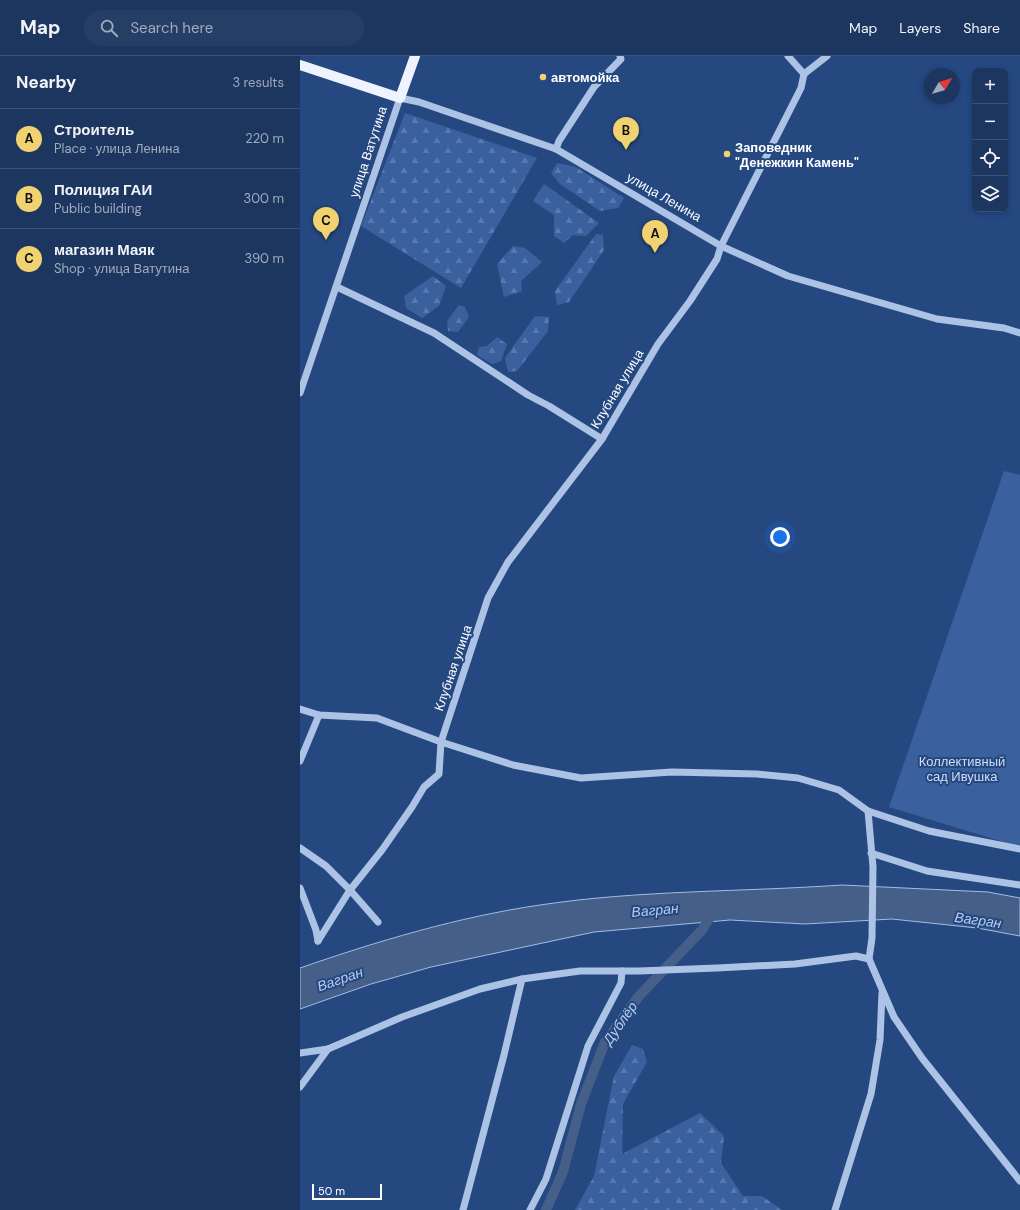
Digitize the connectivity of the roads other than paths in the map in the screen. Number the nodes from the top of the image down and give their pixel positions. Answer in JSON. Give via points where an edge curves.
{"nodes":[{"id":1,"x":414,"y":56,"type":"edge"},
{"id":2,"x":788,"y":56,"type":"edge"},
{"id":3,"x":826,"y":56,"type":"edge"},
{"id":4,"x":621,"y":58,"type":"edge"},
{"id":5,"x":300,"y":65,"type":"edge"},
{"id":6,"x":804,"y":74,"type":"junction"},
{"id":7,"x":400,"y":98,"type":"junction"},
{"id":8,"x":556,"y":149,"type":"junction"},
{"id":9,"x":721,"y":246,"type":"junction"},
{"id":10,"x":337,"y":287,"type":"junction"},
{"id":11,"x":1020,"y":333,"type":"edge"},
{"id":12,"x":300,"y":393,"type":"edge"},
{"id":13,"x":602,"y":439,"type":"junction"},
{"id":14,"x":300,"y":709,"type":"edge"},
{"id":15,"x":319,"y":715,"type":"junction"},
{"id":16,"x":441,"y":742,"type":"junction"},
{"id":17,"x":300,"y":761,"type":"edge"},
{"id":18,"x":868,"y":811,"type":"junction"},
{"id":19,"x":300,"y":848,"type":"edge"},
{"id":20,"x":1020,"y":849,"type":"edge"},
{"id":21,"x":871,"y":853,"type":"junction"},
{"id":22,"x":1020,"y":885,"type":"edge"},
{"id":23,"x":300,"y":888,"type":"edge"},
{"id":24,"x":350,"y":890,"type":"junction"},
{"id":25,"x":378,"y":922,"type":"dead end"},
{"id":26,"x":869,"y":960,"type":"junction"},
{"id":27,"x":622,"y":971,"type":"junction"},
{"id":28,"x":522,"y":979,"type":"junction"},
{"id":29,"x":882,"y":991,"type":"junction"},
{"id":30,"x":328,"y":1049,"type":"junction"},
{"id":31,"x":300,"y":1053,"type":"edge"},
{"id":32,"x":300,"y":1088,"type":"edge"},
{"id":33,"x":1020,"y":1181,"type":"edge"},
{"id":34,"x":463,"y":1210,"type":"edge"},
{"id":35,"x":530,"y":1210,"type":"edge"},
{"id":36,"x":835,"y":1210,"type":"edge"}],
"edges":[{"from":1,"to":7,"type":"main road","name":"улица Ватутина"},
{"from":2,"to":6,"type":"street"},
{"from":3,"to":6,"type":"street"},
{"from":4,"to":8,"type":"street","via":[[594,87]]},
{"from":5,"to":7,"type":"main road","name":"улица Ленина"},
{"from":6,"to":9,"type":"street","name":"Клубная улица","via":[[801,88]]},
{"from":7,"to":8,"type":"street","name":"улица Ленина","via":[[419,102]]},
{"from":7,"to":10,"type":"street","name":"улица Ватутина"},
{"from":8,"to":9,"type":"street","name":"улица Ленина"},
{"from":9,"to":11,"type":"street","name":"улица Ленина","via":[[788,276],[836,291],[937,320],[1004,328]]},
{"from":9,"to":13,"type":"street","name":"Клубная улица","via":[[717,259],[658,344]]},
{"from":10,"to":12,"type":"street","name":"улица Ватутина"},
{"from":10,"to":13,"type":"street","via":[[434,334]]},
{"from":13,"to":16,"type":"street","name":"Клубная улица","via":[[508,562],[488,598]]},
{"from":14,"to":15,"type":"street"},
{"from":15,"to":16,"type":"street","via":[[377,718]]},
{"from":15,"to":17,"type":"street"},
{"from":16,"to":18,"type":"street","via":[[513,765],[580,778],[672,772],[757,774],[798,778],[839,790]]},
{"from":16,"to":24,"type":"street","name":"Клубная улица","via":[[439,774],[424,787],[382,850]]},
{"from":18,"to":20,"type":"street","via":[[930,830]]},
{"from":18,"to":21,"type":"street"},
{"from":19,"to":24,"type":"street","via":[[326,866]]},
{"from":21,"to":22,"type":"street","via":[[927,871]]},
{"from":21,"to":26,"type":"street","via":[[872,938]]},
{"from":23,"to":24,"type":"street","name":"Клубная улица","via":[[318,941]]},
{"from":24,"to":25,"type":"street"},
{"from":26,"to":27,"type":"street","via":[[856,956],[795,964]]},
{"from":26,"to":29,"type":"street"},
{"from":27,"to":28,"type":"street","via":[[580,971]]},
{"from":27,"to":35,"type":"street","via":[[621,983],[588,1046],[546,1179]]},
{"from":28,"to":30,"type":"street","via":[[480,989],[402,1017]]},
{"from":28,"to":34,"type":"street"},
{"from":29,"to":33,"type":"street","via":[[894,1017],[922,1058]]},
{"from":29,"to":36,"type":"street","via":[[880,1040],[871,1094]]},
{"from":30,"to":31,"type":"street"},
{"from":30,"to":32,"type":"street"}]}
